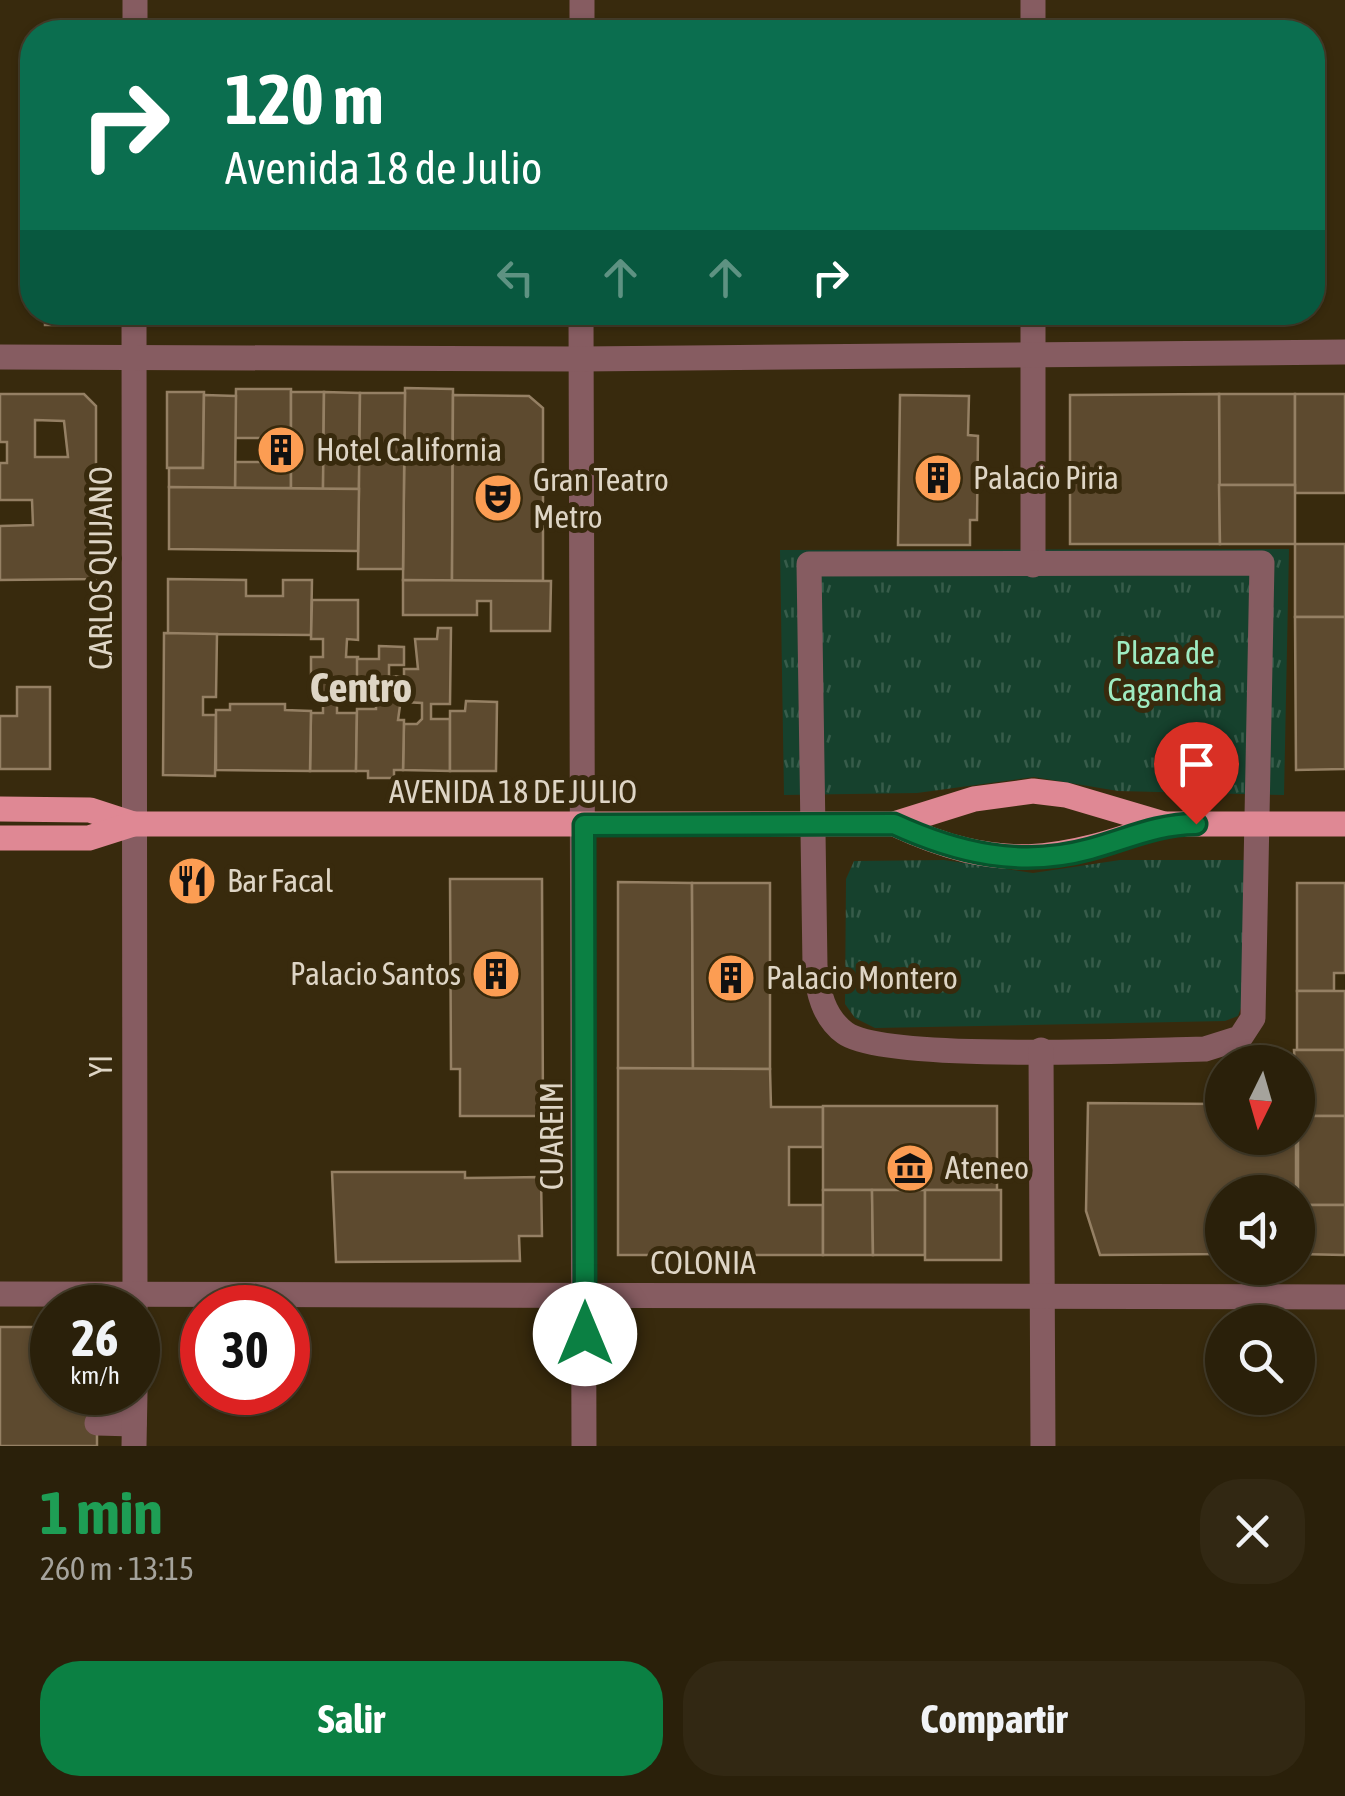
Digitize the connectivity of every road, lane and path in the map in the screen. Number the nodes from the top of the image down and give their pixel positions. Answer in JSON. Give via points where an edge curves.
{"nodes":[{"id":1,"x":134,"y":325,"type":"edge"},
{"id":2,"x":581,"y":325,"type":"edge"},
{"id":3,"x":1033,"y":325,"type":"edge"},
{"id":4,"x":1345,"y":352,"type":"edge"},
{"id":5,"x":1033,"y":353,"type":"junction"},
{"id":6,"x":0,"y":358,"type":"edge"},
{"id":7,"x":134,"y":358,"type":"junction"},
{"id":8,"x":581,"y":359,"type":"junction"},
{"id":9,"x":1033,"y":564,"type":"junction"},
{"id":10,"x":0,"y":809,"type":"edge"},
{"id":11,"x":133,"y":824,"type":"junction"},
{"id":12,"x":813,"y":824,"type":"junction"},
{"id":13,"x":894,"y":824,"type":"junction"},
{"id":14,"x":1164,"y":824,"type":"junction"},
{"id":15,"x":1259,"y":824,"type":"junction"},
{"id":16,"x":1345,"y":824,"type":"edge"},
{"id":17,"x":584,"y":825,"type":"junction"},
{"id":18,"x":0,"y":838,"type":"edge"},
{"id":19,"x":1041,"y":1050,"type":"junction"},
{"id":20,"x":135,"y":1285,"type":"edge"},
{"id":21,"x":0,"y":1294,"type":"edge"},
{"id":22,"x":30,"y":1296,"type":"edge"},
{"id":23,"x":585,"y":1296,"type":"junction"},
{"id":24,"x":1042,"y":1296,"type":"junction"},
{"id":25,"x":1345,"y":1297,"type":"edge"},
{"id":26,"x":160,"y":1301,"type":"edge"},
{"id":27,"x":97,"y":1423,"type":"dead end"},
{"id":28,"x":134,"y":1435,"type":"edge"},
{"id":29,"x":584,"y":1446,"type":"edge"},
{"id":30,"x":1043,"y":1446,"type":"edge"}],
"edges":[{"from":1,"to":7,"type":"street","name":"CARLOS QUIJANO"},
{"from":2,"to":8,"type":"street","name":"CUAREIM"},
{"from":3,"to":5,"type":"street"},
{"from":4,"to":5,"type":"street"},
{"from":5,"to":8,"type":"street"},
{"from":5,"to":9,"type":"street"},
{"from":6,"to":7,"type":"street"},
{"from":7,"to":8,"type":"street"},
{"from":7,"to":11,"type":"street","name":"CARLOS QUIJANO"},
{"from":8,"to":17,"type":"street","name":"CUAREIM"},
{"from":9,"to":12,"type":"street","via":[[809,564]]},
{"from":9,"to":15,"type":"street","via":[[1262,563]]},
{"from":10,"to":11,"type":"main road","name":"AVENIDA 18 DE JULIO","via":[[90,810]]},
{"from":11,"to":17,"type":"main road","name":"AVENIDA 18 DE JULIO"},
{"from":11,"to":18,"type":"main road","name":"AVENIDA 18 DE JULIO","via":[[89,838]]},
{"from":11,"to":20,"type":"street","name":"YI"},
{"from":12,"to":13,"type":"main road","name":"AVENIDA 18 DE JULIO"},
{"from":12,"to":17,"type":"main road","name":"AVENIDA 18 DE JULIO"},
{"from":12,"to":19,"type":"street","via":[[815,966],[819,996],[834,1024],[848,1036],[899,1048]]},
{"from":13,"to":14,"type":"main road","name":"AVENIDA 18 DE JULIO","via":[[974,799],[1033,791]]},
{"from":13,"to":14,"type":"main road","name":"AVENIDA 18 DE JULIO","via":[[937,844],[1030,858],[1091,849]]},
{"from":14,"to":15,"type":"main road","name":"AVENIDA 18 DE JULIO"},
{"from":15,"to":16,"type":"main road","name":"AVENIDA 18 DE JULIO"},
{"from":15,"to":19,"type":"street","via":[[1253,1018],[1240,1038],[1205,1049]]},
{"from":17,"to":23,"type":"street","name":"CUAREIM"},
{"from":19,"to":24,"type":"street"},
{"from":21,"to":22,"type":"street","name":"COLONIA"},
{"from":23,"to":24,"type":"street","name":"COLONIA"},
{"from":23,"to":26,"type":"street","name":"COLONIA"},
{"from":23,"to":29,"type":"street","name":"CUAREIM"},
{"from":24,"to":25,"type":"street","name":"COLONIA"},
{"from":24,"to":30,"type":"street"},
{"from":27,"to":28,"type":"street"}]}
